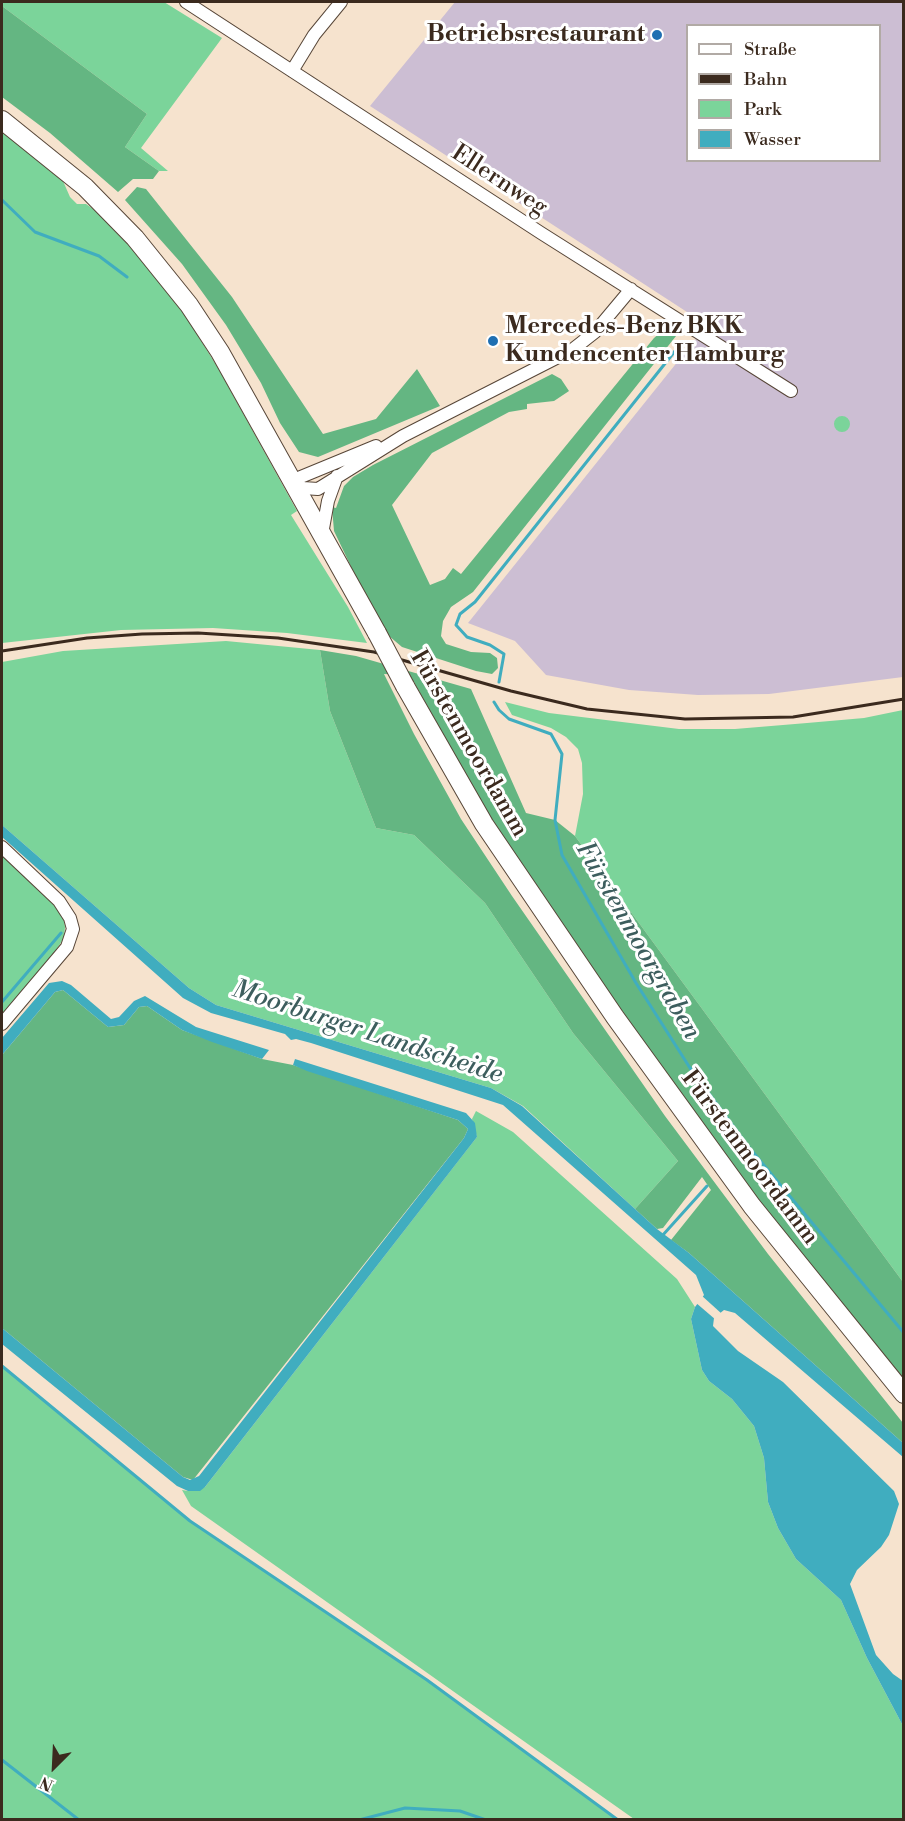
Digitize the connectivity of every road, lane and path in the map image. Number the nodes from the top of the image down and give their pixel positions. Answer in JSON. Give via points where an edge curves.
{"nodes":[{"id":1,"x":186,"y":2,"type":"edge"},
{"id":2,"x":341,"y":2,"type":"edge"},
{"id":3,"x":292,"y":70,"type":"junction"},
{"id":4,"x":2,"y":120,"type":"edge"},
{"id":5,"x":631,"y":289,"type":"junction"},
{"id":6,"x":791,"y":391,"type":"dead end"},
{"id":7,"x":403,"y":436,"type":"junction"},
{"id":8,"x":337,"y":476,"type":"junction"},
{"id":9,"x":291,"y":481,"type":"junction"},
{"id":10,"x":321,"y":536,"type":"junction"},
{"id":11,"x":2,"y":847,"type":"edge"},
{"id":12,"x":2,"y":1024,"type":"edge"},
{"id":13,"x":903,"y":1394,"type":"edge"}],
"edges":[{"from":1,"to":3,"type":"street","name":"Ellernweg"},
{"from":2,"to":3,"type":"street"},
{"from":3,"to":5,"type":"street","name":"Ellernweg"},
{"from":4,"to":9,"type":"main road","name":"Fürstenmoordamm","via":[[85,187],[155,261],[220,352]]},
{"from":5,"to":6,"type":"street","name":"Ellernweg"},
{"from":5,"to":7,"type":"street","via":[[595,332],[572,350]]},
{"from":7,"to":8,"type":"street"},
{"from":7,"to":9,"type":"street"},
{"from":8,"to":9,"type":"street","via":[[313,490]]},
{"from":8,"to":10,"type":"street"},
{"from":9,"to":10,"type":"main road","name":"Fürstenmoordamm"},
{"from":10,"to":13,"type":"main road","name":"Fürstenmoordamm","bridge":true,"via":[[484,824],[615,1017],[752,1206]]},
{"from":11,"to":12,"type":"street","via":[[59,901],[70,918],[73,934],[67,947]]}]}
